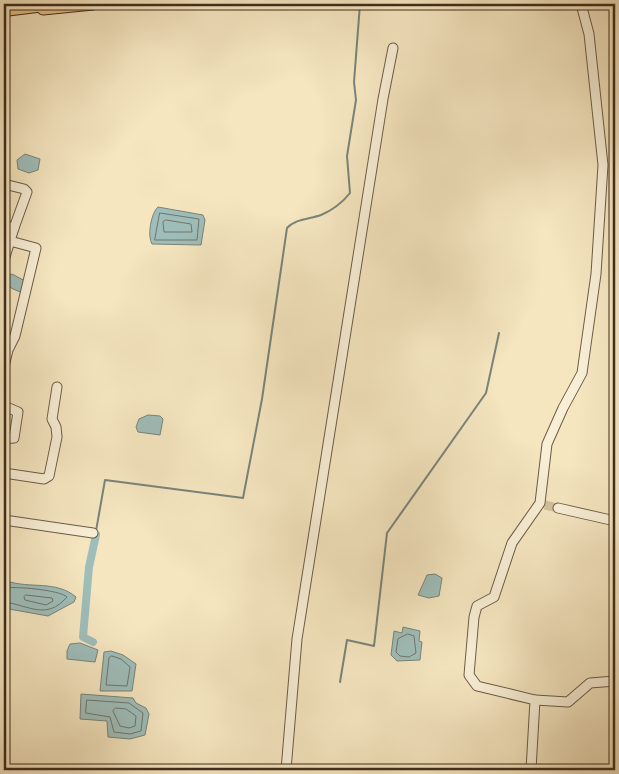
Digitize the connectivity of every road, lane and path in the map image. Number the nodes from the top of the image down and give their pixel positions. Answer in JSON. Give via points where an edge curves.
{"nodes":[{"id":1,"x":53,"y":4,"type":"edge"},
{"id":2,"x":93,"y":4,"type":"edge"},
{"id":3,"x":581,"y":4,"type":"edge"},
{"id":4,"x":4,"y":10,"type":"edge"},
{"id":5,"x":4,"y":15,"type":"edge"},
{"id":6,"x":393,"y":48,"type":"dead end"},
{"id":7,"x":4,"y":184,"type":"edge"},
{"id":8,"x":4,"y":226,"type":"edge"},
{"id":9,"x":14,"y":228,"type":"junction"},
{"id":10,"x":10,"y":242,"type":"junction"},
{"id":11,"x":4,"y":260,"type":"edge"},
{"id":12,"x":4,"y":367,"type":"edge"},
{"id":13,"x":57,"y":387,"type":"dead end"},
{"id":14,"x":4,"y":406,"type":"edge"},
{"id":15,"x":4,"y":439,"type":"edge"},
{"id":16,"x":4,"y":473,"type":"edge"},
{"id":17,"x":558,"y":508,"type":"tunnel mouth"},
{"id":18,"x":4,"y":520,"type":"edge"},
{"id":19,"x":615,"y":521,"type":"edge"},
{"id":20,"x":93,"y":533,"type":"dead end"},
{"id":21,"x":615,"y":680,"type":"edge"},
{"id":22,"x":535,"y":700,"type":"junction"},
{"id":23,"x":286,"y":770,"type":"edge"},
{"id":24,"x":531,"y":770,"type":"edge"}],
"edges":[{"from":1,"to":4,"type":"highway"},
{"from":2,"to":5,"type":"main road"},
{"from":3,"to":22,"type":"street","via":[[589,34],[603,164],[596,274],[582,373],[547,444],[542,504],[512,543],[494,597],[478,606],[474,617],[469,675],[477,686]]},
{"from":6,"to":23,"type":"street","via":[[297,639]]},
{"from":7,"to":9,"type":"street","via":[[27,192]]},
{"from":8,"to":9,"type":"street"},
{"from":9,"to":10,"type":"street"},
{"from":10,"to":11,"type":"street"},
{"from":10,"to":12,"type":"street","via":[[36,248],[15,336]]},
{"from":13,"to":16,"type":"street","via":[[52,419],[57,437],[50,476],[44,479]]},
{"from":14,"to":15,"type":"street","via":[[18,412],[14,438]]},
{"from":17,"to":19,"type":"street"},
{"from":18,"to":20,"type":"street"},
{"from":21,"to":22,"type":"street","via":[[590,683],[568,702]]},
{"from":22,"to":24,"type":"street"}]}
